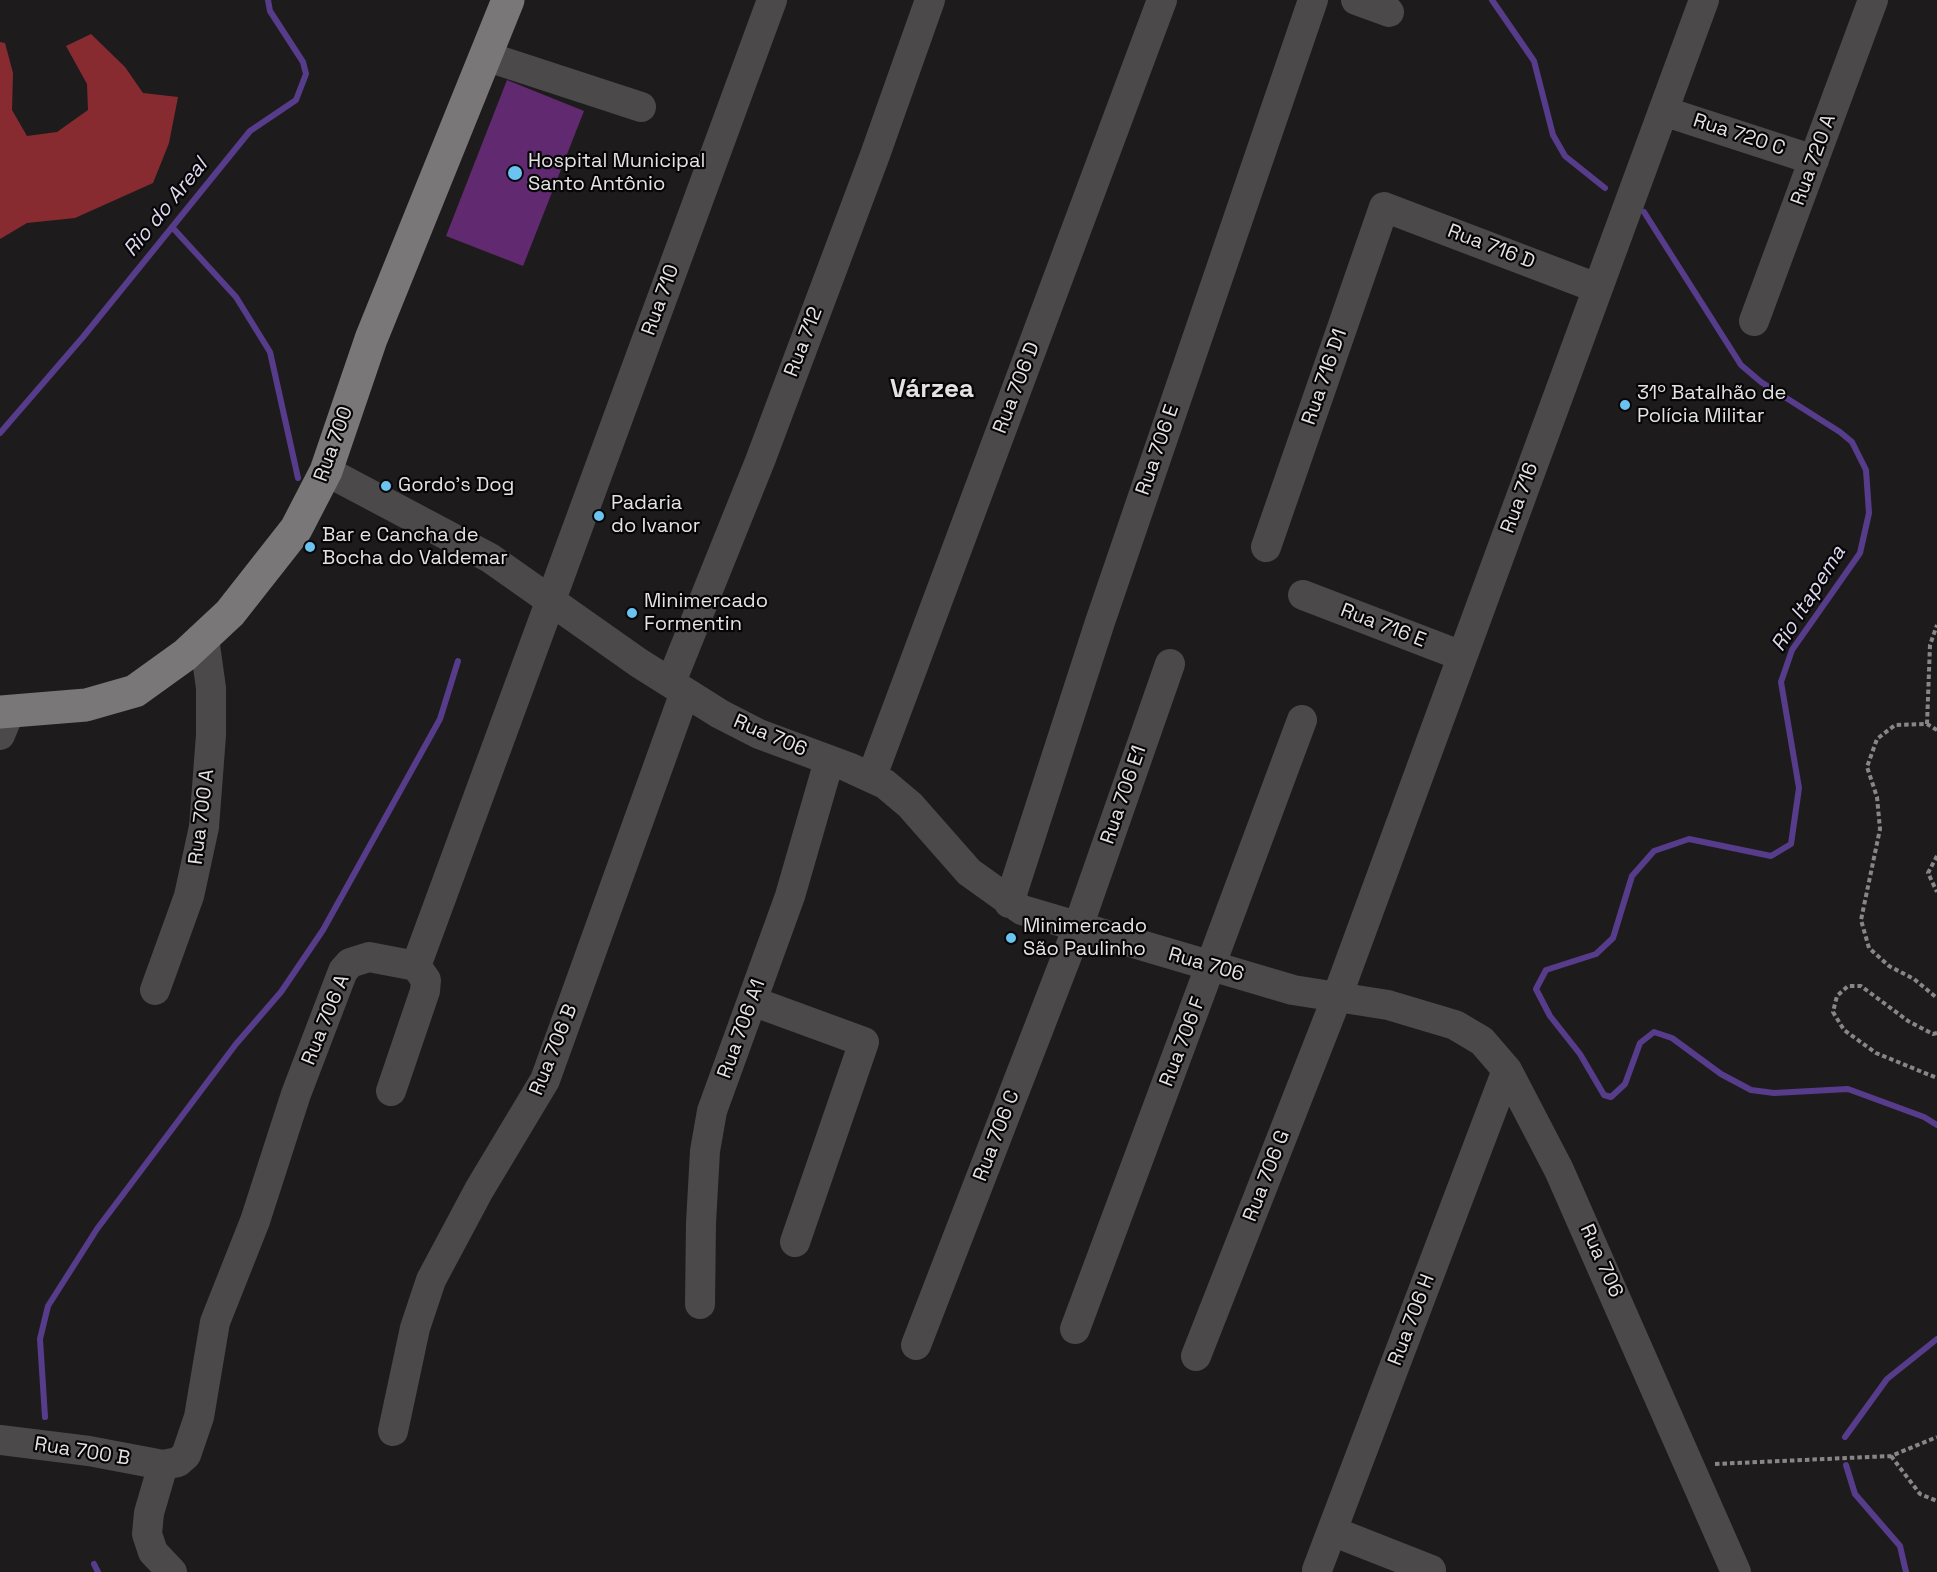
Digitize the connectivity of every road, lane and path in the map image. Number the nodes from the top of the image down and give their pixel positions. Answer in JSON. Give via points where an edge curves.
{"nodes":[{"id":1,"x":508,"y":0,"type":"edge"},
{"id":2,"x":772,"y":0,"type":"edge"},
{"id":3,"x":930,"y":0,"type":"edge"},
{"id":4,"x":1162,"y":0,"type":"edge"},
{"id":5,"x":1313,"y":0,"type":"edge"},
{"id":6,"x":1356,"y":0,"type":"edge"},
{"id":7,"x":1704,"y":0,"type":"edge"},
{"id":8,"x":1873,"y":0,"type":"edge"},
{"id":9,"x":1389,"y":12,"type":"dead end"},
{"id":10,"x":485,"y":56,"type":"junction"},
{"id":11,"x":641,"y":107,"type":"dead end"},
{"id":12,"x":1663,"y":111,"type":"junction"},
{"id":13,"x":1814,"y":160,"type":"junction"},
{"id":14,"x":1384,"y":207,"type":"joint"},
{"id":15,"x":1598,"y":288,"type":"junction"},
{"id":16,"x":1754,"y":321,"type":"dead end"},
{"id":17,"x":326,"y":471,"type":"junction"},
{"id":18,"x":1266,"y":547,"type":"dead end"},
{"id":19,"x":1303,"y":595,"type":"dead end"},
{"id":20,"x":551,"y":599,"type":"junction"},
{"id":21,"x":1937,"y":625,"type":"edge"},
{"id":22,"x":204,"y":638,"type":"junction"},
{"id":23,"x":1462,"y":656,"type":"junction"},
{"id":24,"x":1170,"y":664,"type":"dead end"},
{"id":25,"x":678,"y":687,"type":"junction"},
{"id":26,"x":3,"y":720,"type":"edge"},
{"id":27,"x":1302,"y":720,"type":"dead end"},
{"id":28,"x":1927,"y":724,"type":"junction"},
{"id":29,"x":1937,"y":730,"type":"edge"},
{"id":30,"x":828,"y":761,"type":"junction"},
{"id":31,"x":872,"y":776,"type":"junction"},
{"id":32,"x":1937,"y":856,"type":"edge"},
{"id":33,"x":1937,"y":892,"type":"edge"},
{"id":34,"x":1010,"y":903,"type":"junction"},
{"id":35,"x":1078,"y":927,"type":"junction"},
{"id":36,"x":416,"y":966,"type":"junction"},
{"id":37,"x":1212,"y":966,"type":"junction"},
{"id":38,"x":155,"y":990,"type":"dead end"},
{"id":39,"x":1337,"y":997,"type":"junction"},
{"id":40,"x":1937,"y":998,"type":"edge"},
{"id":41,"x":752,"y":1001,"type":"junction"},
{"id":42,"x":1937,"y":1033,"type":"edge"},
{"id":43,"x":1508,"y":1070,"type":"junction"},
{"id":44,"x":1937,"y":1078,"type":"edge"},
{"id":45,"x":391,"y":1091,"type":"dead end"},
{"id":46,"x":795,"y":1242,"type":"dead end"},
{"id":47,"x":700,"y":1304,"type":"dead end"},
{"id":48,"x":1075,"y":1329,"type":"dead end"},
{"id":49,"x":916,"y":1345,"type":"dead end"},
{"id":50,"x":1196,"y":1356,"type":"dead end"},
{"id":51,"x":393,"y":1431,"type":"dead end"},
{"id":52,"x":1937,"y":1437,"type":"edge"},
{"id":53,"x":0,"y":1440,"type":"edge"},
{"id":54,"x":1891,"y":1456,"type":"junction"},
{"id":55,"x":163,"y":1465,"type":"junction"},
{"id":56,"x":1690,"y":1465,"type":"junction"},
{"id":57,"x":1937,"y":1501,"type":"edge"},
{"id":58,"x":1332,"y":1530,"type":"junction"},
{"id":59,"x":1317,"y":1570,"type":"dead end"},
{"id":60,"x":1431,"y":1570,"type":"dead end"},
{"id":61,"x":172,"y":1572,"type":"edge"},
{"id":62,"x":1736,"y":1572,"type":"edge"}],
"edges":[{"from":1,"to":10,"type":"main road","name":"Rua 700"},
{"from":2,"to":20,"type":"street","name":"Rua 710"},
{"from":3,"to":25,"type":"street","name":"Rua 712"},
{"from":4,"to":31,"type":"street","name":"Rua 706 D"},
{"from":5,"to":34,"type":"street","name":"Rua 706 E","via":[[1100,622]]},
{"from":6,"to":9,"type":"street"},
{"from":7,"to":12,"type":"street","name":"Rua 716"},
{"from":8,"to":13,"type":"street","name":"Rua 720 A"},
{"from":10,"to":11,"type":"street"},
{"from":10,"to":17,"type":"main road","name":"Rua 700","via":[[371,339]]},
{"from":12,"to":13,"type":"street","name":"Rua 720 C"},
{"from":12,"to":15,"type":"street","name":"Rua 716"},
{"from":13,"to":16,"type":"street","name":"Rua 720 A"},
{"from":14,"to":15,"type":"street","name":"Rua 716 D"},
{"from":14,"to":18,"type":"street","name":"Rua 716 D1"},
{"from":15,"to":23,"type":"street","name":"Rua 716"},
{"from":17,"to":20,"type":"street","name":"Rua 706","via":[[490,558]]},
{"from":17,"to":22,"type":"main road","name":"Rua 700","via":[[296,529],[230,613]]},
{"from":19,"to":23,"type":"street","name":"Rua 716 E"},
{"from":20,"to":25,"type":"street","name":"Rua 706"},
{"from":20,"to":36,"type":"street"},
{"from":21,"to":28,"type":"path","via":[[1930,645]]},
{"from":22,"to":26,"type":"main road","name":"Rua 700","via":[[135,691],[86,705]]},
{"from":22,"to":38,"type":"street","name":"Rua 700 A","via":[[211,700],[204,827],[189,896]]},
{"from":23,"to":39,"type":"street","name":"Rua 716"},
{"from":24,"to":35,"type":"street","name":"Rua 706 E1"},
{"from":25,"to":30,"type":"street","name":"Rua 706","via":[[738,724]]},
{"from":25,"to":51,"type":"street","name":"Rua 706 B","via":[[545,1080],[468,1208],[431,1280],[415,1328]]},
{"from":27,"to":37,"type":"street","name":"Rua 706 F"},
{"from":28,"to":29,"type":"path"},
{"from":28,"to":40,"type":"path","via":[[1895,725],[1877,739],[1867,767],[1877,797],[1880,829],[1861,920],[1869,948]]},
{"from":30,"to":31,"type":"street","name":"Rua 706"},
{"from":30,"to":41,"type":"street","name":"Rua 706 A1","via":[[790,896]]},
{"from":31,"to":34,"type":"street","name":"Rua 706","via":[[897,793],[969,872]]},
{"from":32,"to":33,"type":"path","via":[[1928,873]]},
{"from":34,"to":35,"type":"street","name":"Rua 706"},
{"from":35,"to":37,"type":"street","name":"Rua 706"},
{"from":35,"to":49,"type":"street","name":"Rua 706 C"},
{"from":36,"to":45,"type":"street","via":[[426,980],[425,991]]},
{"from":36,"to":55,"type":"street","name":"Rua 706 A","via":[[369,957],[350,963],[344,971],[215,1322],[205,1390],[192,1441],[178,1462]]},
{"from":37,"to":39,"type":"street","name":"Rua 706","via":[[1293,990]]},
{"from":37,"to":48,"type":"street","name":"Rua 706 F"},
{"from":39,"to":43,"type":"street","name":"Rua 706","via":[[1388,1005],[1455,1026],[1482,1041]]},
{"from":39,"to":50,"type":"street","name":"Rua 706 G"},
{"from":41,"to":46,"type":"street","via":[[864,1042]]},
{"from":41,"to":47,"type":"street","name":"Rua 706 A1","via":[[707,1131]]},
{"from":42,"to":44,"type":"path","via":[[1908,1021],[1861,986],[1848,986],[1837,996],[1833,1012],[1844,1030],[1876,1053]]},
{"from":43,"to":56,"type":"street","name":"Rua 706","via":[[1591,1238]]},
{"from":43,"to":58,"type":"street","name":"Rua 706 H"},
{"from":52,"to":54,"type":"path"},
{"from":53,"to":55,"type":"street","name":"Rua 700 B"},
{"from":54,"to":56,"type":"path"},
{"from":54,"to":57,"type":"path","via":[[1920,1494]]},
{"from":55,"to":61,"type":"street","via":[[147,1534],[153,1552]]},
{"from":56,"to":62,"type":"street","name":"Rua 706"},
{"from":58,"to":59,"type":"street","name":"Rua 706 H"},
{"from":58,"to":60,"type":"street"}]}
